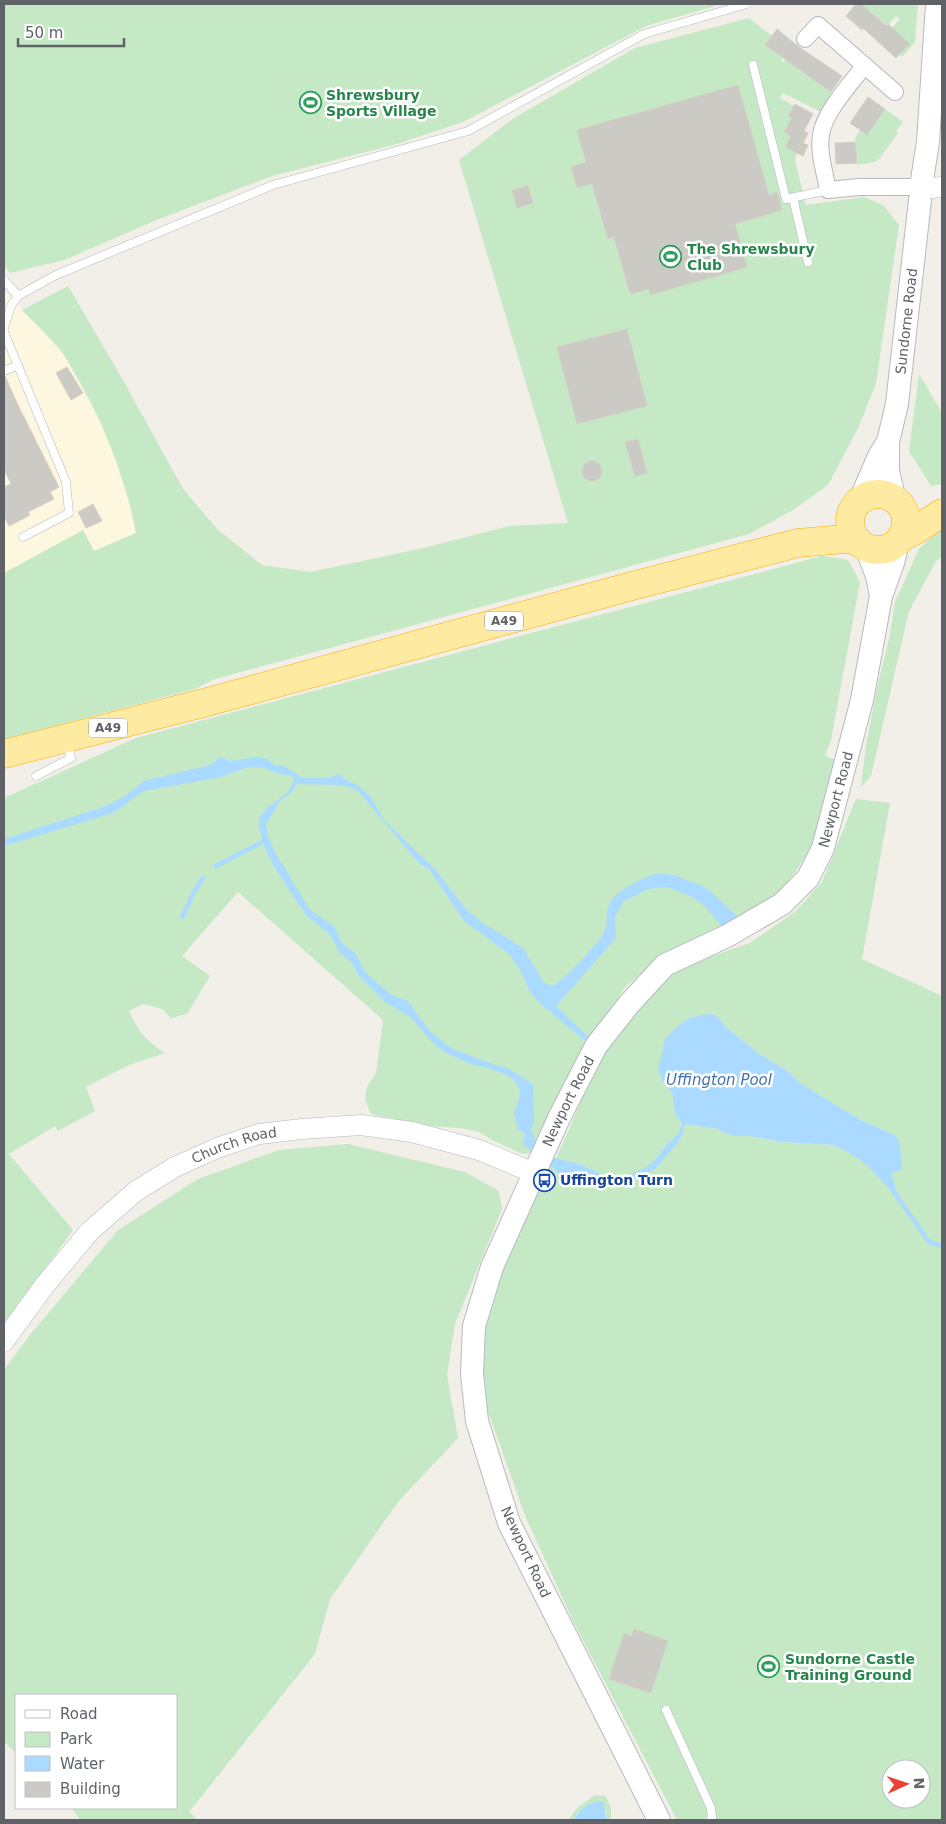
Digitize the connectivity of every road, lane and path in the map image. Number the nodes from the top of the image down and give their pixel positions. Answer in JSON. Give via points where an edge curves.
{"nodes":[{"id":1,"x":747,"y":4,"type":"edge"},
{"id":2,"x":937,"y":4,"type":"edge"},
{"id":3,"x":805,"y":39,"type":"dead end"},
{"id":4,"x":753,"y":65,"type":"dead end"},
{"id":5,"x":864,"y":66,"type":"junction"},
{"id":6,"x":895,"y":92,"type":"dead end"},
{"id":7,"x":926,"y":188,"type":"edge"},
{"id":8,"x":828,"y":190,"type":"junction"},
{"id":9,"x":793,"y":198,"type":"junction"},
{"id":10,"x":808,"y":262,"type":"dead end"},
{"id":11,"x":4,"y":280,"type":"edge"},
{"id":12,"x":18,"y":296,"type":"junction"},
{"id":13,"x":4,"y":330,"type":"edge"},
{"id":14,"x":18,"y":365,"type":"junction"},
{"id":15,"x":4,"y":371,"type":"edge"},
{"id":16,"x":888,"y":442,"type":"junction"},
{"id":17,"x":896,"y":500,"type":"junction"},
{"id":18,"x":942,"y":504,"type":"edge"},
{"id":19,"x":856,"y":507,"type":"junction"},
{"id":20,"x":942,"y":513,"type":"edge"},
{"id":21,"x":23,"y":537,"type":"dead end"},
{"id":22,"x":900,"y":539,"type":"junction"},
{"id":23,"x":798,"y":543,"type":"junction"},
{"id":24,"x":862,"y":544,"type":"junction"},
{"id":25,"x":881,"y":596,"type":"junction"},
{"id":26,"x":66,"y":738,"type":"junction"},
{"id":27,"x":4,"y":754,"type":"edge"},
{"id":28,"x":36,"y":776,"type":"dead end"},
{"id":29,"x":536,"y":1169,"type":"junction"},
{"id":30,"x":4,"y":1341,"type":"edge"},
{"id":31,"x":666,"y":1710,"type":"dead end"},
{"id":32,"x":659,"y":1820,"type":"edge"},
{"id":33,"x":710,"y":1820,"type":"edge"}],
"edges":[{"from":1,"to":12,"type":"lane","via":[[644,34],[468,131],[273,185],[56,275]]},
{"from":2,"to":7,"type":"main road","name":"Sundorne Road"},
{"from":3,"to":5,"type":"street","via":[[818,25]]},
{"from":4,"to":9,"type":"lane","via":[[786,199]]},
{"from":5,"to":6,"type":"street"},
{"from":5,"to":8,"type":"street","via":[[840,97],[821,134]]},
{"from":7,"to":8,"type":"street"},
{"from":7,"to":16,"type":"main road","name":"Sundorne Road","via":[[897,404]]},
{"from":8,"to":9,"type":"lane"},
{"from":9,"to":10,"type":"lane"},
{"from":11,"to":12,"type":"lane"},
{"from":12,"to":13,"type":"lane","via":[[11,306]]},
{"from":13,"to":14,"type":"lane"},
{"from":14,"to":15,"type":"lane"},
{"from":14,"to":21,"type":"lane","via":[[66,482],[69,513]]},
{"from":16,"to":17,"type":"main road","name":"Sundorne Road","via":[[888,470]]},
{"from":16,"to":19,"type":"main road","name":"Sundorne Road"},
{"from":17,"to":18,"type":"highway"},
{"from":17,"to":19,"type":"highway","via":[[888,495],[873,494]]},
{"from":17,"to":22,"type":"highway","via":[[906,515]]},
{"from":19,"to":23,"type":"highway","number":"A49"},
{"from":19,"to":24,"type":"highway","via":[[851,528]]},
{"from":20,"to":22,"type":"highway"},
{"from":22,"to":24,"type":"highway","via":[[886,549],[873,549]]},
{"from":22,"to":25,"type":"main road","name":"Newport Road"},
{"from":23,"to":24,"type":"highway","number":"A49","via":[[844,539]]},
{"from":23,"to":26,"type":"highway","number":"A49"},
{"from":24,"to":25,"type":"main road","name":"Newport Road"},
{"from":25,"to":29,"type":"main road","name":"Newport Road","via":[[860,710],[823,848],[808,878],[782,904],[727,936],[665,965],[596,1046]]},
{"from":26,"to":27,"type":"highway","number":"A49"},
{"from":26,"to":28,"type":"lane","via":[[70,758]]},
{"from":29,"to":30,"type":"street","name":"Church Road","via":[[412,1132],[361,1125],[259,1134],[175,1167],[136,1192],[90,1231]]},
{"from":29,"to":32,"type":"main road","name":"Newport Road","via":[[492,1267],[474,1326],[472,1374],[477,1421],[510,1523]]},
{"from":31,"to":33,"type":"lane","via":[[711,1808]]}]}
